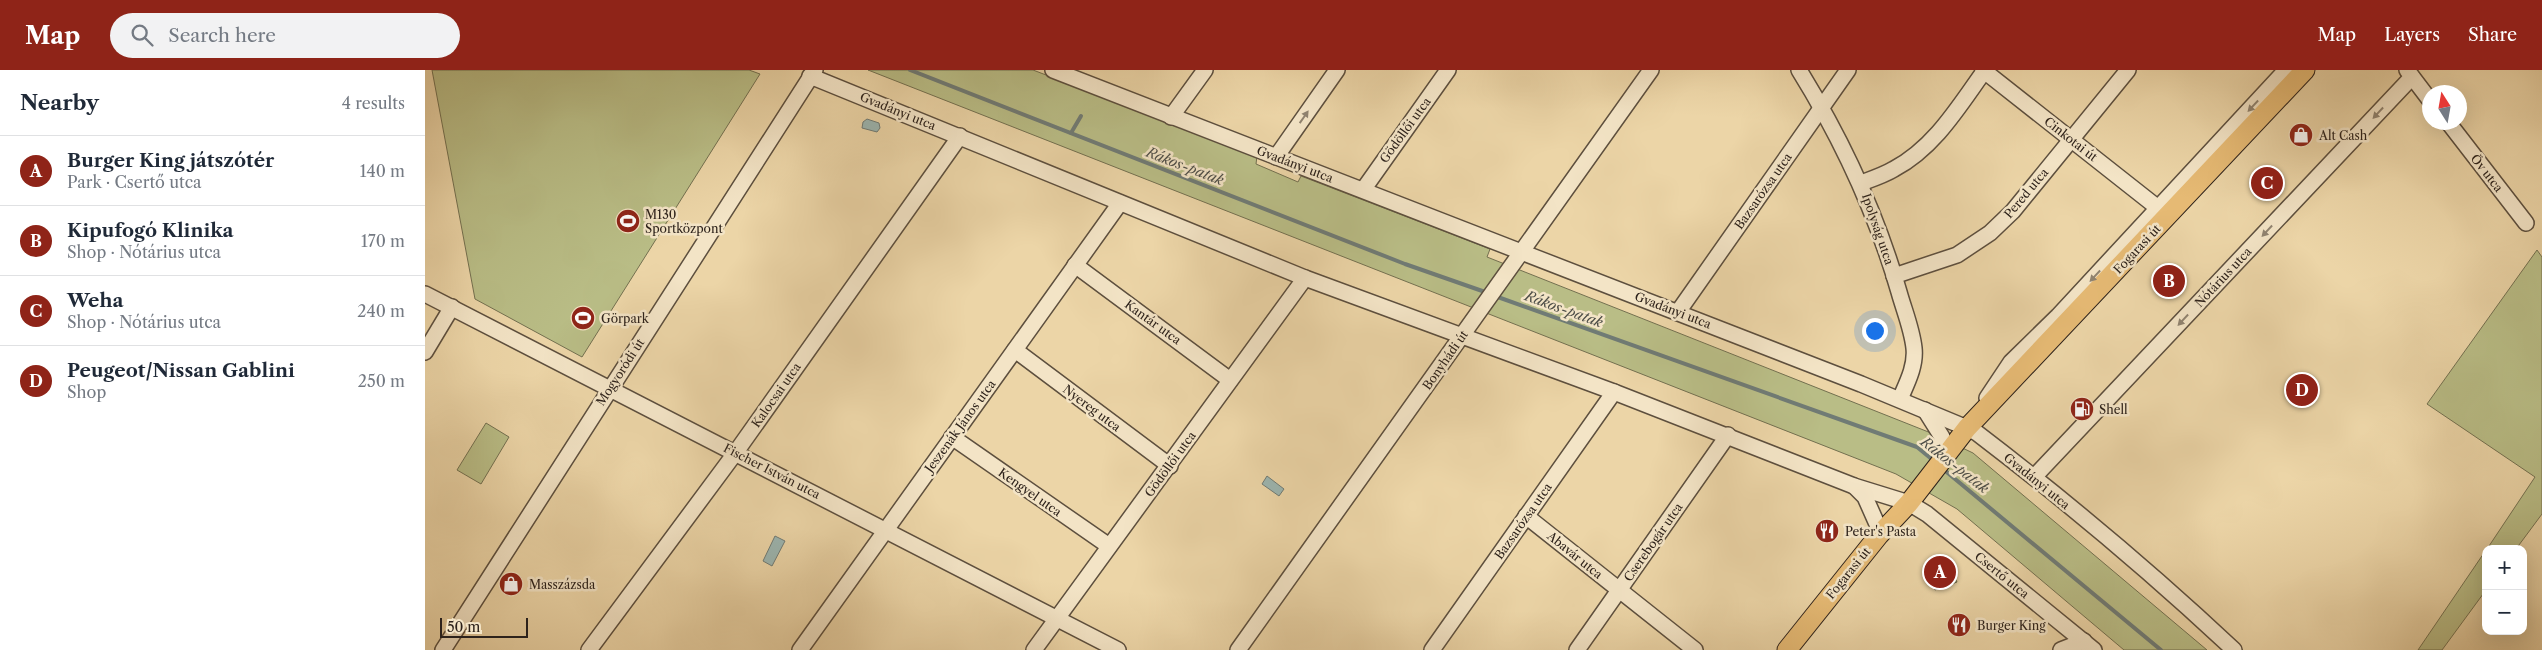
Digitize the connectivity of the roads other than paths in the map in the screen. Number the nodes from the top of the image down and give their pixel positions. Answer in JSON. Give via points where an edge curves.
{"nodes":[{"id":1,"x":1053,"y":70,"type":"edge"},
{"id":2,"x":1205,"y":70,"type":"edge"},
{"id":3,"x":1337,"y":70,"type":"edge"},
{"id":4,"x":1448,"y":70,"type":"edge"},
{"id":5,"x":1651,"y":70,"type":"edge"},
{"id":6,"x":1799,"y":70,"type":"edge"},
{"id":7,"x":1849,"y":70,"type":"edge"},
{"id":8,"x":1985,"y":70,"type":"edge"},
{"id":9,"x":2128,"y":70,"type":"edge"},
{"id":10,"x":2286,"y":70,"type":"edge"},
{"id":11,"x":2305,"y":70,"type":"edge"},
{"id":12,"x":812,"y":73,"type":"edge"},
{"id":13,"x":2409,"y":74,"type":"edge"},
{"id":14,"x":2422,"y":90,"type":"edge"},
{"id":15,"x":1822,"y":107,"type":"junction"},
{"id":16,"x":1171,"y":117,"type":"junction"},
{"id":17,"x":2454,"y":130,"type":"edge"},
{"id":18,"x":960,"y":136,"type":"junction"},
{"id":19,"x":2071,"y":140,"type":"junction"},
{"id":20,"x":1276,"y":157,"type":"junction"},
{"id":21,"x":1861,"y":183,"type":"junction"},
{"id":22,"x":1363,"y":190,"type":"junction"},
{"id":23,"x":1120,"y":203,"type":"junction"},
{"id":24,"x":2158,"y":208,"type":"junction"},
{"id":25,"x":2526,"y":222,"type":"dead end"},
{"id":26,"x":1523,"y":252,"type":"junction"},
{"id":27,"x":1075,"y":265,"type":"junction"},
{"id":28,"x":1894,"y":276,"type":"junction"},
{"id":29,"x":1305,"y":278,"type":"junction"},
{"id":30,"x":425,"y":294,"type":"edge"},
{"id":31,"x":452,"y":307,"type":"junction"},
{"id":32,"x":1678,"y":312,"type":"junction"},
{"id":33,"x":1463,"y":336,"type":"junction"},
{"id":34,"x":1015,"y":350,"type":"junction"},
{"id":35,"x":425,"y":352,"type":"edge"},
{"id":36,"x":1230,"y":380,"type":"junction"},
{"id":37,"x":609,"y":388,"type":"junction"},
{"id":38,"x":1614,"y":392,"type":"junction"},
{"id":39,"x":1900,"y":399,"type":"junction"},
{"id":40,"x":1924,"y":409,"type":"junction"},
{"id":41,"x":1967,"y":428,"type":"junction"},
{"id":42,"x":1728,"y":435,"type":"junction"},
{"id":43,"x":952,"y":437,"type":"junction"},
{"id":44,"x":736,"y":452,"type":"junction"},
{"id":45,"x":1944,"y":458,"type":"junction"},
{"id":46,"x":1170,"y":466,"type":"junction"},
{"id":47,"x":2034,"y":477,"type":"junction"},
{"id":48,"x":1855,"y":486,"type":"junction"},
{"id":49,"x":1909,"y":503,"type":"junction"},
{"id":50,"x":1526,"y":516,"type":"junction"},
{"id":51,"x":885,"y":530,"type":"junction"},
{"id":52,"x":1881,"y":533,"type":"junction"},
{"id":53,"x":1109,"y":546,"type":"junction"},
{"id":54,"x":1619,"y":591,"type":"junction"},
{"id":55,"x":1057,"y":617,"type":"junction"},
{"id":56,"x":2089,"y":645,"type":"edge"},
{"id":57,"x":443,"y":650,"type":"edge"},
{"id":58,"x":589,"y":650,"type":"edge"},
{"id":59,"x":800,"y":650,"type":"edge"},
{"id":60,"x":1034,"y":650,"type":"edge"},
{"id":61,"x":1118,"y":650,"type":"edge"},
{"id":62,"x":1238,"y":650,"type":"edge"},
{"id":63,"x":1432,"y":650,"type":"edge"},
{"id":64,"x":1577,"y":650,"type":"edge"},
{"id":65,"x":1695,"y":650,"type":"edge"},
{"id":66,"x":1787,"y":650,"type":"edge"},
{"id":67,"x":2061,"y":650,"type":"edge"},
{"id":68,"x":2234,"y":650,"type":"edge"}],
"edges":[{"from":1,"to":16,"type":"street","name":"Gvadányi utca"},
{"from":2,"to":16,"type":"street"},
{"from":20,"to":3,"type":"street","one_way":true},
{"from":4,"to":22,"type":"street","name":"Gödöllői utca"},
{"from":5,"to":26,"type":"street","name":"Bonyhádi út"},
{"from":6,"to":15,"type":"street","name":"Ipolyság utca"},
{"from":7,"to":15,"type":"street","name":"Bazsarózsa utca"},
{"from":8,"to":19,"type":"street","name":"Cinkotai út"},
{"from":8,"to":21,"type":"street","via":[[1942,130],[1919,152],[1894,169]]},
{"from":9,"to":19,"type":"street","name":"Pered utca"},
{"from":10,"to":24,"type":"street","name":"Fogarasi út","one_way":true},
{"from":11,"to":41,"type":"main road","name":"Fogarasi út"},
{"from":12,"to":18,"type":"street","name":"Gvadányi utca"},
{"from":12,"to":37,"type":"street","name":"Mogyoródi út"},
{"from":13,"to":14,"type":"street"},
{"from":13,"to":47,"type":"street","name":"Nótárius utca","one_way":true},
{"from":15,"to":21,"type":"street","name":"Ipolyság utca"},
{"from":15,"to":32,"type":"street","name":"Bazsarózsa utca"},
{"from":16,"to":20,"type":"street","name":"Gvadányi utca"},
{"from":17,"to":25,"type":"street","name":"Öv utca"},
{"from":18,"to":23,"type":"street","name":"Gvadányi utca"},
{"from":18,"to":44,"type":"street","name":"Kalocsai utca"},
{"from":19,"to":24,"type":"street","name":"Cinkotai út"},
{"from":19,"to":28,"type":"street","name":"Pered utca","via":[[2013,211],[1990,233],[1957,255]]},
{"from":20,"to":22,"type":"street","name":"Gvadányi utca"},
{"from":21,"to":28,"type":"street","name":"Ipolyság utca"},
{"from":22,"to":26,"type":"street","name":"Gvadányi utca"},
{"from":23,"to":27,"type":"street","name":"Jeszenák János utca"},
{"from":23,"to":29,"type":"street","name":"Gvadányi utca"},
{"from":24,"to":41,"type":"street","name":"Fogarasi út","one_way":true,"via":[[2011,362]]},
{"from":26,"to":32,"type":"street","name":"Gvadányi utca"},
{"from":26,"to":33,"type":"street","name":"Bonyhádi út"},
{"from":27,"to":34,"type":"street","name":"Jeszenák János utca"},
{"from":27,"to":36,"type":"street","name":"Kantár utca"},
{"from":28,"to":39,"type":"street","name":"Ipolyság utca","via":[[1914,348],[1912,369]]},
{"from":29,"to":33,"type":"street","name":"Gvadányi utca"},
{"from":29,"to":36,"type":"street","name":"Gödöllői utca"},
{"from":30,"to":31,"type":"street","name":"Fischer István utca"},
{"from":31,"to":35,"type":"street"},
{"from":31,"to":37,"type":"street","name":"Fischer István utca"},
{"from":32,"to":39,"type":"street","name":"Gvadányi utca"},
{"from":33,"to":38,"type":"street","name":"Gvadányi utca"},
{"from":33,"to":62,"type":"street","name":"Bonyhádi út"},
{"from":34,"to":43,"type":"street","name":"Jeszenák János utca"},
{"from":34,"to":46,"type":"street","name":"Nyereg utca"},
{"from":36,"to":46,"type":"street","name":"Gödöllői utca"},
{"from":37,"to":44,"type":"street","name":"Fischer István utca"},
{"from":37,"to":57,"type":"street","name":"Mogyoródi út"},
{"from":38,"to":42,"type":"street","name":"Gvadányi utca"},
{"from":38,"to":50,"type":"street","name":"Bazsarózsa utca"},
{"from":39,"to":40,"type":"street","name":"Gvadányi utca"},
{"from":40,"to":41,"type":"street","name":"Gvadányi utca"},
{"from":40,"to":45,"type":"street","via":[[1942,437]]},
{"from":41,"to":45,"type":"main road","name":"Fogarasi út"},
{"from":41,"to":47,"type":"street","name":"Gvadányi utca"},
{"from":42,"to":48,"type":"street","name":"Gvadányi utca"},
{"from":42,"to":54,"type":"street","name":"Cserebogár utca"},
{"from":43,"to":51,"type":"street","name":"Jeszenák János utca"},
{"from":43,"to":53,"type":"street","name":"Kengyel utca"},
{"from":44,"to":51,"type":"street","name":"Fischer István utca"},
{"from":44,"to":58,"type":"street","name":"Kalocsai utca"},
{"from":45,"to":49,"type":"main road","name":"Fogarasi út"},
{"from":46,"to":53,"type":"street","name":"Gödöllői utca"},
{"from":47,"to":68,"type":"street","name":"Gvadányi utca"},
{"from":48,"to":49,"type":"street","name":"Gvadányi utca"},
{"from":48,"to":52,"type":"street","via":[[1865,497]]},
{"from":49,"to":52,"type":"main road","name":"Fogarasi út"},
{"from":49,"to":56,"type":"street","name":"Csertő utca","via":[[1927,514]]},
{"from":50,"to":54,"type":"street","name":"Abavár utca"},
{"from":50,"to":63,"type":"street","name":"Bazsarózsa utca"},
{"from":51,"to":55,"type":"street","name":"Fischer István utca"},
{"from":51,"to":59,"type":"street","name":"Jeszenák János utca"},
{"from":52,"to":66,"type":"main road","name":"Fogarasi út"},
{"from":53,"to":55,"type":"street","name":"Gödöllői utca"},
{"from":54,"to":64,"type":"street","name":"Cserebogár utca"},
{"from":54,"to":65,"type":"street","name":"Abavár utca"},
{"from":55,"to":60,"type":"street","name":"Gödöllői utca"},
{"from":55,"to":61,"type":"street","name":"Fischer István utca"},
{"from":56,"to":67,"type":"street"}]}
